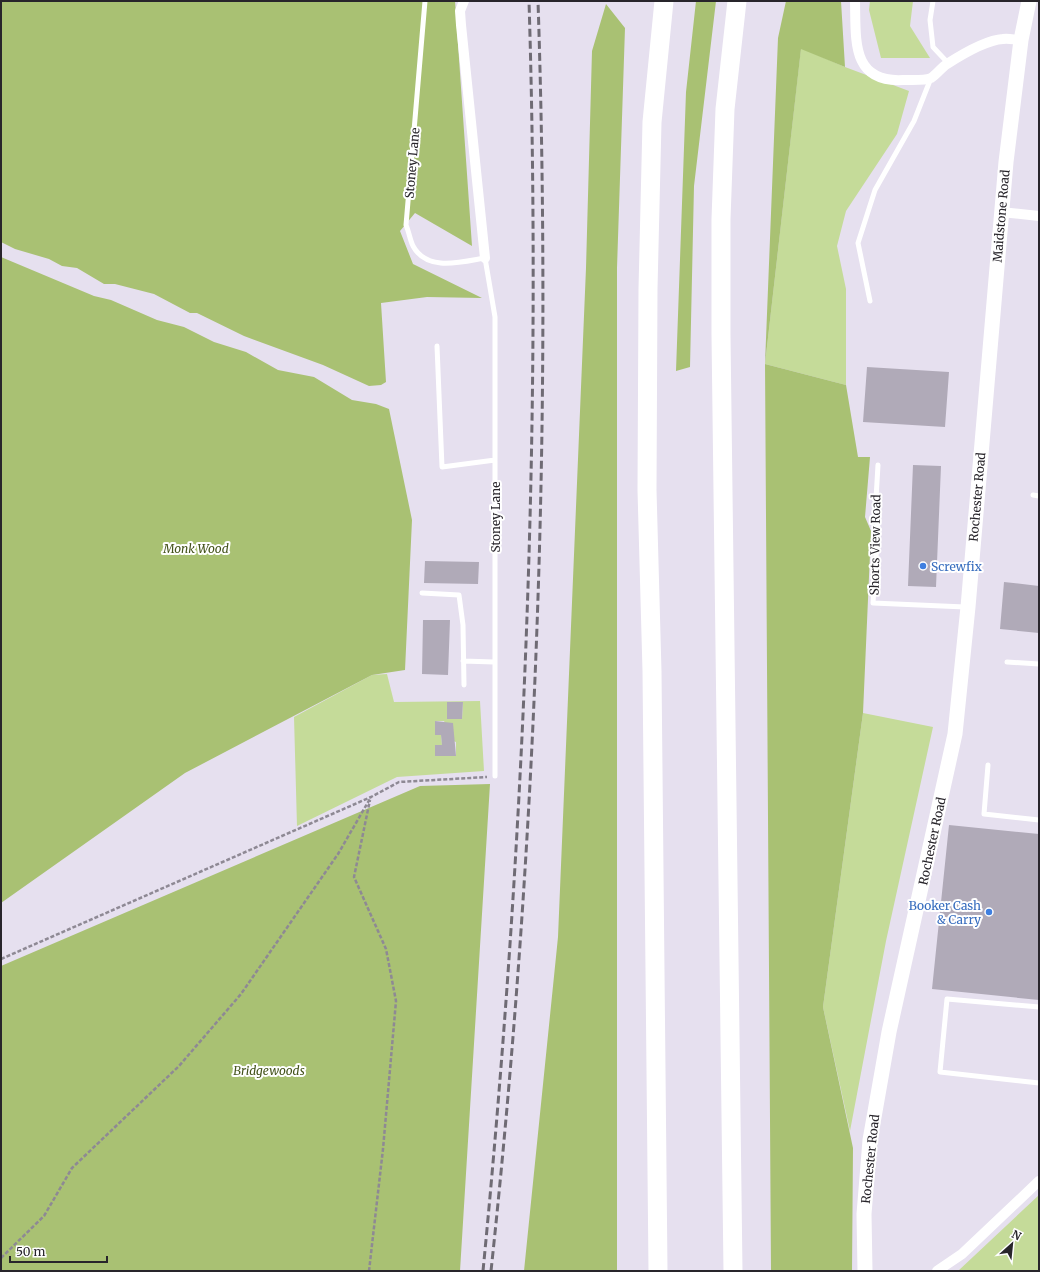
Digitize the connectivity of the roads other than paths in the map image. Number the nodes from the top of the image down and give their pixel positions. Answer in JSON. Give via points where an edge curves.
{"nodes":[{"id":1,"x":425,"y":1,"type":"edge"},
{"id":2,"x":464,"y":1,"type":"edge"},
{"id":3,"x":664,"y":1,"type":"edge"},
{"id":4,"x":737,"y":1,"type":"edge"},
{"id":5,"x":856,"y":1,"type":"edge"},
{"id":6,"x":933,"y":1,"type":"edge"},
{"id":7,"x":1029,"y":1,"type":"edge"},
{"id":8,"x":1021,"y":40,"type":"junction"},
{"id":9,"x":948,"y":63,"type":"junction"},
{"id":10,"x":932,"y":78,"type":"junction"},
{"id":11,"x":1001,"y":212,"type":"junction"},
{"id":12,"x":1039,"y":216,"type":"edge"},
{"id":13,"x":484,"y":258,"type":"junction"},
{"id":14,"x":870,"y":301,"type":"dead end"},
{"id":15,"x":437,"y":346,"type":"dead end"},
{"id":16,"x":982,"y":432,"type":"joint"},
{"id":17,"x":495,"y":460,"type":"junction"},
{"id":18,"x":878,"y":465,"type":"dead end"},
{"id":19,"x":1033,"y":495,"type":"dead end"},
{"id":20,"x":1039,"y":496,"type":"edge"},
{"id":21,"x":422,"y":593,"type":"dead end"},
{"id":22,"x":968,"y":608,"type":"junction"},
{"id":23,"x":464,"y":661,"type":"junction"},
{"id":24,"x":494,"y":662,"type":"junction"},
{"id":25,"x":1007,"y":662,"type":"dead end"},
{"id":26,"x":1039,"y":664,"type":"edge"},
{"id":27,"x":464,"y":685,"type":"dead end"},
{"id":28,"x":988,"y":765,"type":"dead end"},
{"id":29,"x":495,"y":776,"type":"road end"},
{"id":30,"x":1039,"y":820,"type":"edge"},
{"id":31,"x":1039,"y":1008,"type":"edge"},
{"id":32,"x":1039,"y":1083,"type":"edge"},
{"id":33,"x":1039,"y":1182,"type":"edge"},
{"id":34,"x":658,"y":1271,"type":"edge"},
{"id":35,"x":733,"y":1271,"type":"edge"},
{"id":36,"x":865,"y":1271,"type":"edge"},
{"id":37,"x":937,"y":1271,"type":"edge"}],
"edges":[{"from":1,"to":13,"type":"lane","name":"Stoney Lane","via":[[406,225],[418,253],[430,261],[443,264]]},
{"from":2,"to":13,"type":"street","name":"Stoney Lane","via":[[460,11],[461,25]]},
{"from":3,"to":34,"type":"highway","via":[[652,122],[647,490]]},
{"from":4,"to":35,"type":"highway","via":[[726,109],[721,273]]},
{"from":5,"to":10,"type":"street","via":[[856,32],[860,58],[865,68],[872,74],[890,81]]},
{"from":6,"to":9,"type":"lane","via":[[930,20],[933,47]]},
{"from":7,"to":8,"type":"main road","name":"Maidstone Road"},
{"from":8,"to":9,"type":"street","via":[[995,40]]},
{"from":8,"to":11,"type":"main road","name":"Maidstone Road"},
{"from":9,"to":10,"type":"street"},
{"from":10,"to":14,"type":"lane","via":[[914,121],[875,190],[858,243]]},
{"from":11,"to":12,"type":"street"},
{"from":11,"to":16,"type":"main road","name":"Maidstone Road"},
{"from":13,"to":17,"type":"lane","name":"Stoney Lane","via":[[495,317]]},
{"from":15,"to":17,"type":"lane","via":[[442,467]]},
{"from":16,"to":22,"type":"main road","name":"Rochester Road"},
{"from":17,"to":24,"type":"lane","name":"Stoney Lane"},
{"from":18,"to":22,"type":"lane","name":"Shorts View Road","via":[[875,516],[878,527],[873,603]]},
{"from":19,"to":20,"type":"lane"},
{"from":21,"to":23,"type":"lane","via":[[459,595]]},
{"from":22,"to":36,"type":"main road","name":"Rochester Road","via":[[955,734],[889,1032],[870,1140],[864,1214]]},
{"from":23,"to":24,"type":"lane"},
{"from":23,"to":27,"type":"lane"},
{"from":24,"to":29,"type":"lane","name":"Stoney Lane"},
{"from":25,"to":26,"type":"lane"},
{"from":28,"to":30,"type":"lane","via":[[984,814]]},
{"from":31,"to":32,"type":"lane","via":[[947,998],[940,1072]]},
{"from":33,"to":37,"type":"street","via":[[962,1254]]}]}
